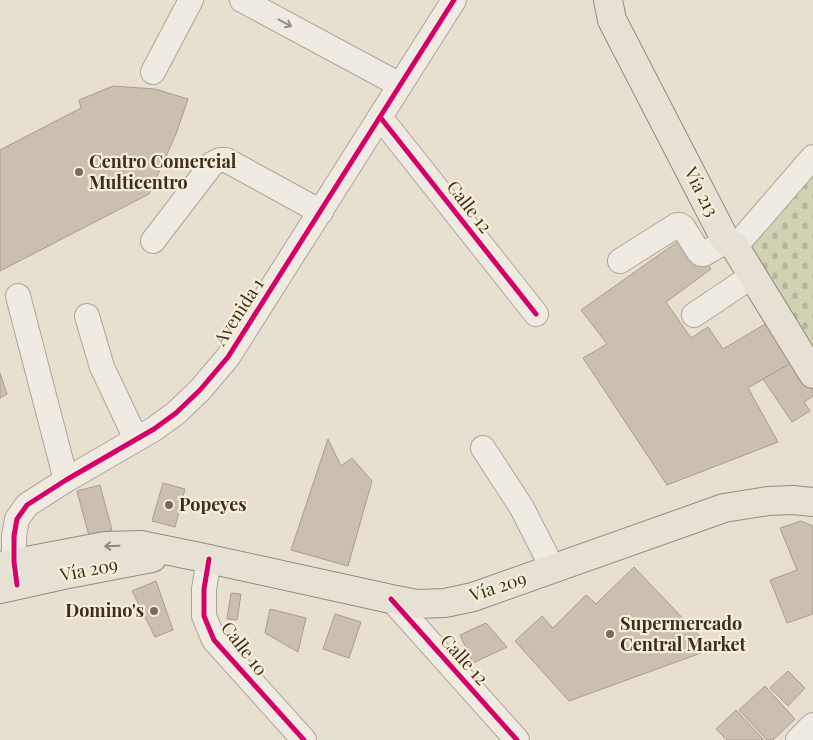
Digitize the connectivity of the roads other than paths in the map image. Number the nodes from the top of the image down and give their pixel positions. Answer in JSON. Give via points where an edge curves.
{"nodes":[{"id":1,"x":192,"y":0,"type":"edge"},
{"id":2,"x":242,"y":0,"type":"edge"},
{"id":3,"x":454,"y":0,"type":"edge"},
{"id":4,"x":606,"y":6,"type":"edge"},
{"id":5,"x":153,"y":72,"type":"dead end"},
{"id":6,"x":400,"y":85,"type":"junction"},
{"id":7,"x":380,"y":117,"type":"junction"},
{"id":8,"x":813,"y":157,"type":"edge"},
{"id":9,"x":320,"y":212,"type":"junction"},
{"id":10,"x":153,"y":241,"type":"dead end"},
{"id":11,"x":731,"y":244,"type":"junction"},
{"id":12,"x":620,"y":261,"type":"dead end"},
{"id":13,"x":752,"y":276,"type":"junction"},
{"id":14,"x":18,"y":296,"type":"dead end"},
{"id":15,"x":536,"y":314,"type":"dead end"},
{"id":16,"x":694,"y":315,"type":"dead end"},
{"id":17,"x":87,"y":316,"type":"dead end"},
{"id":18,"x":813,"y":374,"type":"edge"},
{"id":19,"x":136,"y":439,"type":"junction"},
{"id":20,"x":483,"y":448,"type":"dead end"},
{"id":21,"x":66,"y":480,"type":"junction"},
{"id":22,"x":813,"y":502,"type":"edge"},
{"id":23,"x":209,"y":558,"type":"junction"},
{"id":24,"x":553,"y":568,"type":"junction"},
{"id":25,"x":8,"y":576,"type":"edge"},
{"id":26,"x":391,"y":599,"type":"junction"},
{"id":27,"x":813,"y":725,"type":"edge"},
{"id":28,"x":304,"y":740,"type":"edge"},
{"id":29,"x":517,"y":740,"type":"edge"},
{"id":30,"x":798,"y":740,"type":"edge"}],
"edges":[{"from":1,"to":5,"type":"street"},
{"from":2,"to":6,"type":"street","one_way":true},
{"from":3,"to":6,"type":"street","name":"Avenida 1"},
{"from":4,"to":11,"type":"main road","name":"Vía 213"},
{"from":6,"to":7,"type":"street","name":"Avenida 1"},
{"from":7,"to":9,"type":"street","name":"Avenida 1"},
{"from":7,"to":15,"type":"street","name":"Calle 12"},
{"from":8,"to":11,"type":"street"},
{"from":9,"to":10,"type":"street","via":[[226,160],[220,160],[212,164]]},
{"from":9,"to":19,"type":"street","name":"Avenida 1","via":[[228,357],[176,413]]},
{"from":11,"to":12,"type":"street","via":[[701,254],[683,227],[677,224]]},
{"from":11,"to":13,"type":"main road","name":"Vía 213"},
{"from":13,"to":16,"type":"street"},
{"from":13,"to":18,"type":"main road","name":"Vía 213"},
{"from":14,"to":21,"type":"street"},
{"from":17,"to":19,"type":"street","via":[[102,367]]},
{"from":19,"to":21,"type":"street","name":"Avenida 1"},
{"from":20,"to":24,"type":"street","via":[[522,508]]},
{"from":21,"to":25,"type":"street","name":"Avenida 1","via":[[27,505],[18,519]]},
{"from":22,"to":24,"type":"main road","name":"Vía 209","via":[[768,501],[724,508]]},
{"from":23,"to":25,"type":"main road","name":"Vía 209","via":[[141,545],[105,546]]},
{"from":23,"to":26,"type":"main road","name":"Vía 209"},
{"from":23,"to":28,"type":"street","name":"Calle 10","via":[[204,616],[214,640]]},
{"from":24,"to":26,"type":"main road","name":"Vía 209","via":[[474,597],[445,603],[417,604]]},
{"from":26,"to":29,"type":"street","name":"Calle 12"},
{"from":27,"to":30,"type":"street"}]}
